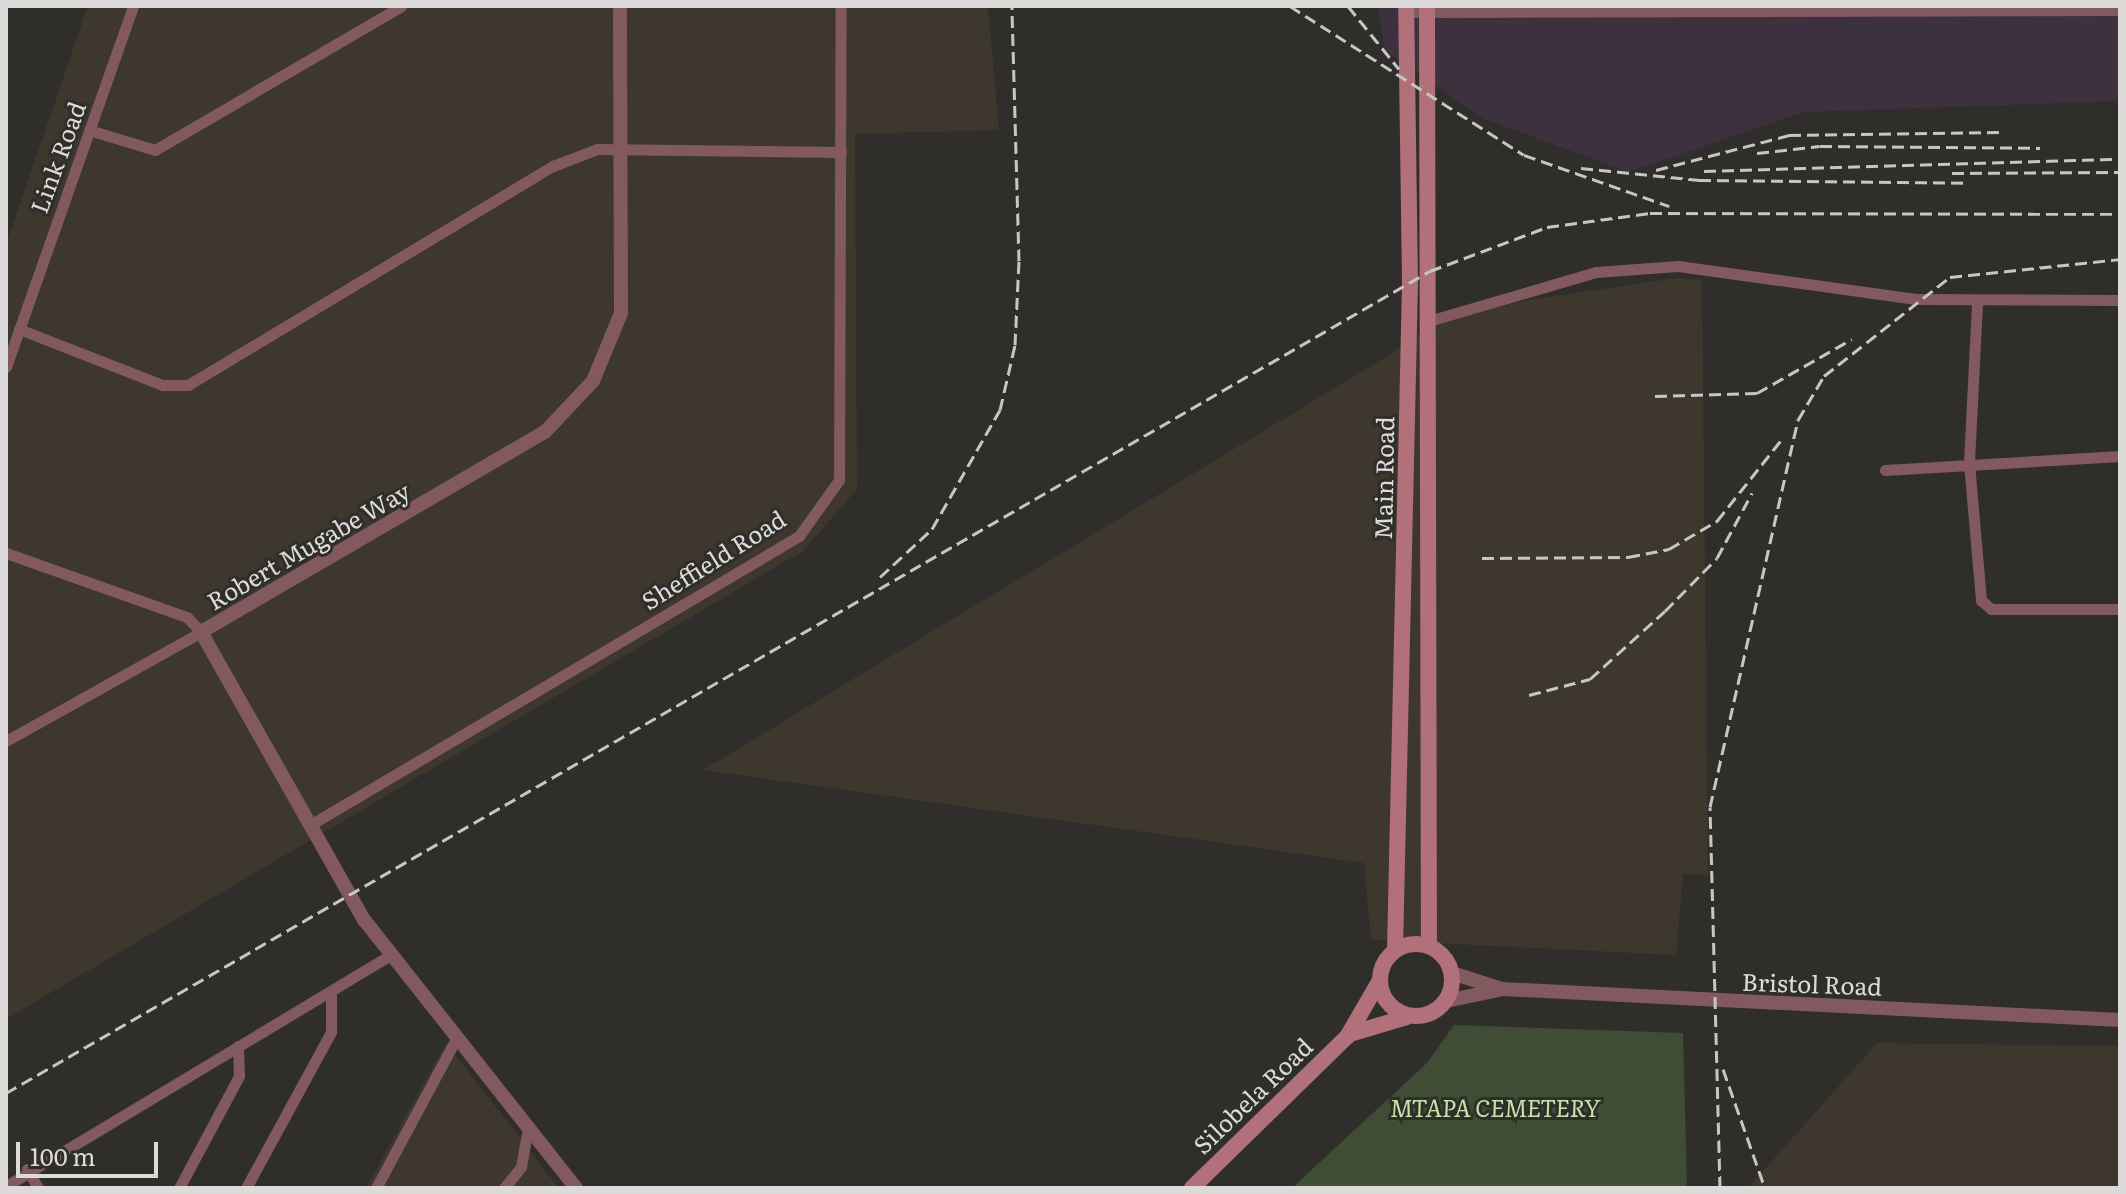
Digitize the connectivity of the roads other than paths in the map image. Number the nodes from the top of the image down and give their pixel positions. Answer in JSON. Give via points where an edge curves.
{"nodes":[{"id":1,"x":133,"y":6,"type":"edge"},
{"id":2,"x":401,"y":6,"type":"edge"},
{"id":3,"x":620,"y":6,"type":"edge"},
{"id":4,"x":841,"y":6,"type":"edge"},
{"id":5,"x":1796,"y":7,"type":"edge"},
{"id":6,"x":1974,"y":7,"type":"edge"},
{"id":7,"x":1608,"y":8,"type":"edge"},
{"id":8,"x":1406,"y":9,"type":"edge"},
{"id":9,"x":1427,"y":9,"type":"edge"},
{"id":10,"x":2120,"y":10,"type":"edge"},
{"id":11,"x":89,"y":130,"type":"junction"},
{"id":12,"x":620,"y":147,"type":"junction"},
{"id":13,"x":841,"y":152,"type":"junction"},
{"id":14,"x":2120,"y":300,"type":"edge"},
{"id":15,"x":1977,"y":304,"type":"junction"},
{"id":16,"x":1430,"y":321,"type":"junction"},
{"id":17,"x":1409,"y":328,"type":"junction"},
{"id":18,"x":19,"y":329,"type":"junction"},
{"id":19,"x":6,"y":367,"type":"edge"},
{"id":20,"x":2120,"y":456,"type":"edge"},
{"id":21,"x":1969,"y":463,"type":"junction"},
{"id":22,"x":1885,"y":470,"type":"dead end"},
{"id":23,"x":1407,"y":492,"type":"junction"},
{"id":24,"x":1428,"y":492,"type":"junction"},
{"id":25,"x":6,"y":553,"type":"edge"},
{"id":26,"x":2120,"y":609,"type":"edge"},
{"id":27,"x":201,"y":632,"type":"junction"},
{"id":28,"x":6,"y":741,"type":"edge"},
{"id":29,"x":310,"y":825,"type":"junction"},
{"id":30,"x":1429,"y":946,"type":"junction"},
{"id":31,"x":1395,"y":950,"type":"junction"},
{"id":32,"x":389,"y":956,"type":"junction"},
{"id":33,"x":1452,"y":973,"type":"junction"},
{"id":34,"x":1380,"y":980,"type":"junction"},
{"id":35,"x":1502,"y":989,"type":"junction"},
{"id":36,"x":331,"y":993,"type":"junction"},
{"id":37,"x":1446,"y":1001,"type":"junction"},
{"id":38,"x":1412,"y":1017,"type":"junction"},
{"id":39,"x":2120,"y":1020,"type":"edge"},
{"id":40,"x":1347,"y":1037,"type":"junction"},
{"id":41,"x":456,"y":1039,"type":"junction"},
{"id":42,"x":238,"y":1046,"type":"junction"},
{"id":43,"x":528,"y":1129,"type":"junction"},
{"id":44,"x":541,"y":1145,"type":"junction"},
{"id":45,"x":521,"y":1167,"type":"junction"},
{"id":46,"x":27,"y":1169,"type":"junction"},
{"id":47,"x":6,"y":1186,"type":"edge"},
{"id":48,"x":38,"y":1188,"type":"edge"},
{"id":49,"x":179,"y":1188,"type":"edge"},
{"id":50,"x":246,"y":1188,"type":"edge"},
{"id":51,"x":376,"y":1188,"type":"edge"},
{"id":52,"x":504,"y":1188,"type":"edge"},
{"id":53,"x":576,"y":1188,"type":"edge"},
{"id":54,"x":1192,"y":1188,"type":"edge"}],
"edges":[{"from":1,"to":11,"type":"street","name":"Link Road"},
{"from":2,"to":11,"type":"street","via":[[155,150]]},
{"from":3,"to":12,"type":"street","name":"Robert Mugabe Way"},
{"from":4,"to":13,"type":"street","name":"Sheffield Road"},
{"from":5,"to":6,"type":"street"},
{"from":5,"to":7,"type":"street"},
{"from":6,"to":10,"type":"street"},
{"from":7,"to":9,"type":"street"},
{"from":8,"to":9,"type":"street"},
{"from":8,"to":17,"type":"main road","name":"Main Road"},
{"from":9,"to":16,"type":"main road","name":"Main Road"},
{"from":11,"to":18,"type":"street","name":"Link Road"},
{"from":12,"to":13,"type":"street"},
{"from":12,"to":18,"type":"street","via":[[553,166],[188,385],[163,385]]},
{"from":12,"to":27,"type":"street","name":"Robert Mugabe Way","via":[[621,313],[605,360],[579,401],[545,432]]},
{"from":13,"to":29,"type":"street","name":"Sheffield Road","via":[[839,480],[799,536]]},
{"from":14,"to":15,"type":"street"},
{"from":15,"to":16,"type":"street","via":[[1678,266],[1596,272]]},
{"from":15,"to":21,"type":"street"},
{"from":16,"to":17,"type":"street"},
{"from":16,"to":24,"type":"main road","name":"Main Road"},
{"from":17,"to":23,"type":"main road","name":"Main Road"},
{"from":18,"to":19,"type":"street","name":"Link Road"},
{"from":20,"to":21,"type":"street"},
{"from":21,"to":22,"type":"street"},
{"from":21,"to":26,"type":"street","via":[[1981,600],[1991,609]]},
{"from":23,"to":24,"type":"main road"},
{"from":23,"to":31,"type":"main road","name":"Main Road"},
{"from":24,"to":30,"type":"main road","name":"Main Road"},
{"from":25,"to":27,"type":"street","via":[[187,617]]},
{"from":27,"to":28,"type":"street"},
{"from":27,"to":29,"type":"street","name":"Robert Mugabe Way"},
{"from":29,"to":32,"type":"street","name":"Robert Mugabe Way"},
{"from":30,"to":31,"type":"main road"},
{"from":30,"to":33,"type":"main road"},
{"from":31,"to":34,"type":"main road"},
{"from":32,"to":36,"type":"street"},
{"from":32,"to":41,"type":"street","name":"Robert Mugabe Way"},
{"from":33,"to":35,"type":"street","name":"Bristol Road"},
{"from":33,"to":37,"type":"main road"},
{"from":34,"to":38,"type":"main road","via":[[1389,1004]]},
{"from":34,"to":40,"type":"main road","name":"Silobela Road"},
{"from":35,"to":37,"type":"street","name":"Bristol Road"},
{"from":35,"to":39,"type":"street","name":"Bristol Road"},
{"from":36,"to":42,"type":"street"},
{"from":36,"to":50,"type":"street","via":[[331,1032]]},
{"from":37,"to":38,"type":"main road"},
{"from":38,"to":40,"type":"main road","name":"Silobela Road"},
{"from":40,"to":54,"type":"main road","name":"Silobela Road"},
{"from":41,"to":43,"type":"street","name":"Robert Mugabe Way"},
{"from":41,"to":51,"type":"street"},
{"from":42,"to":46,"type":"street"},
{"from":42,"to":49,"type":"street","via":[[239,1076]]},
{"from":43,"to":44,"type":"street","name":"Robert Mugabe Way"},
{"from":43,"to":45,"type":"street"},
{"from":44,"to":45,"type":"street"},
{"from":44,"to":53,"type":"street","name":"Robert Mugabe Way"},
{"from":45,"to":52,"type":"street"},
{"from":46,"to":47,"type":"street"},
{"from":46,"to":48,"type":"street"}]}
